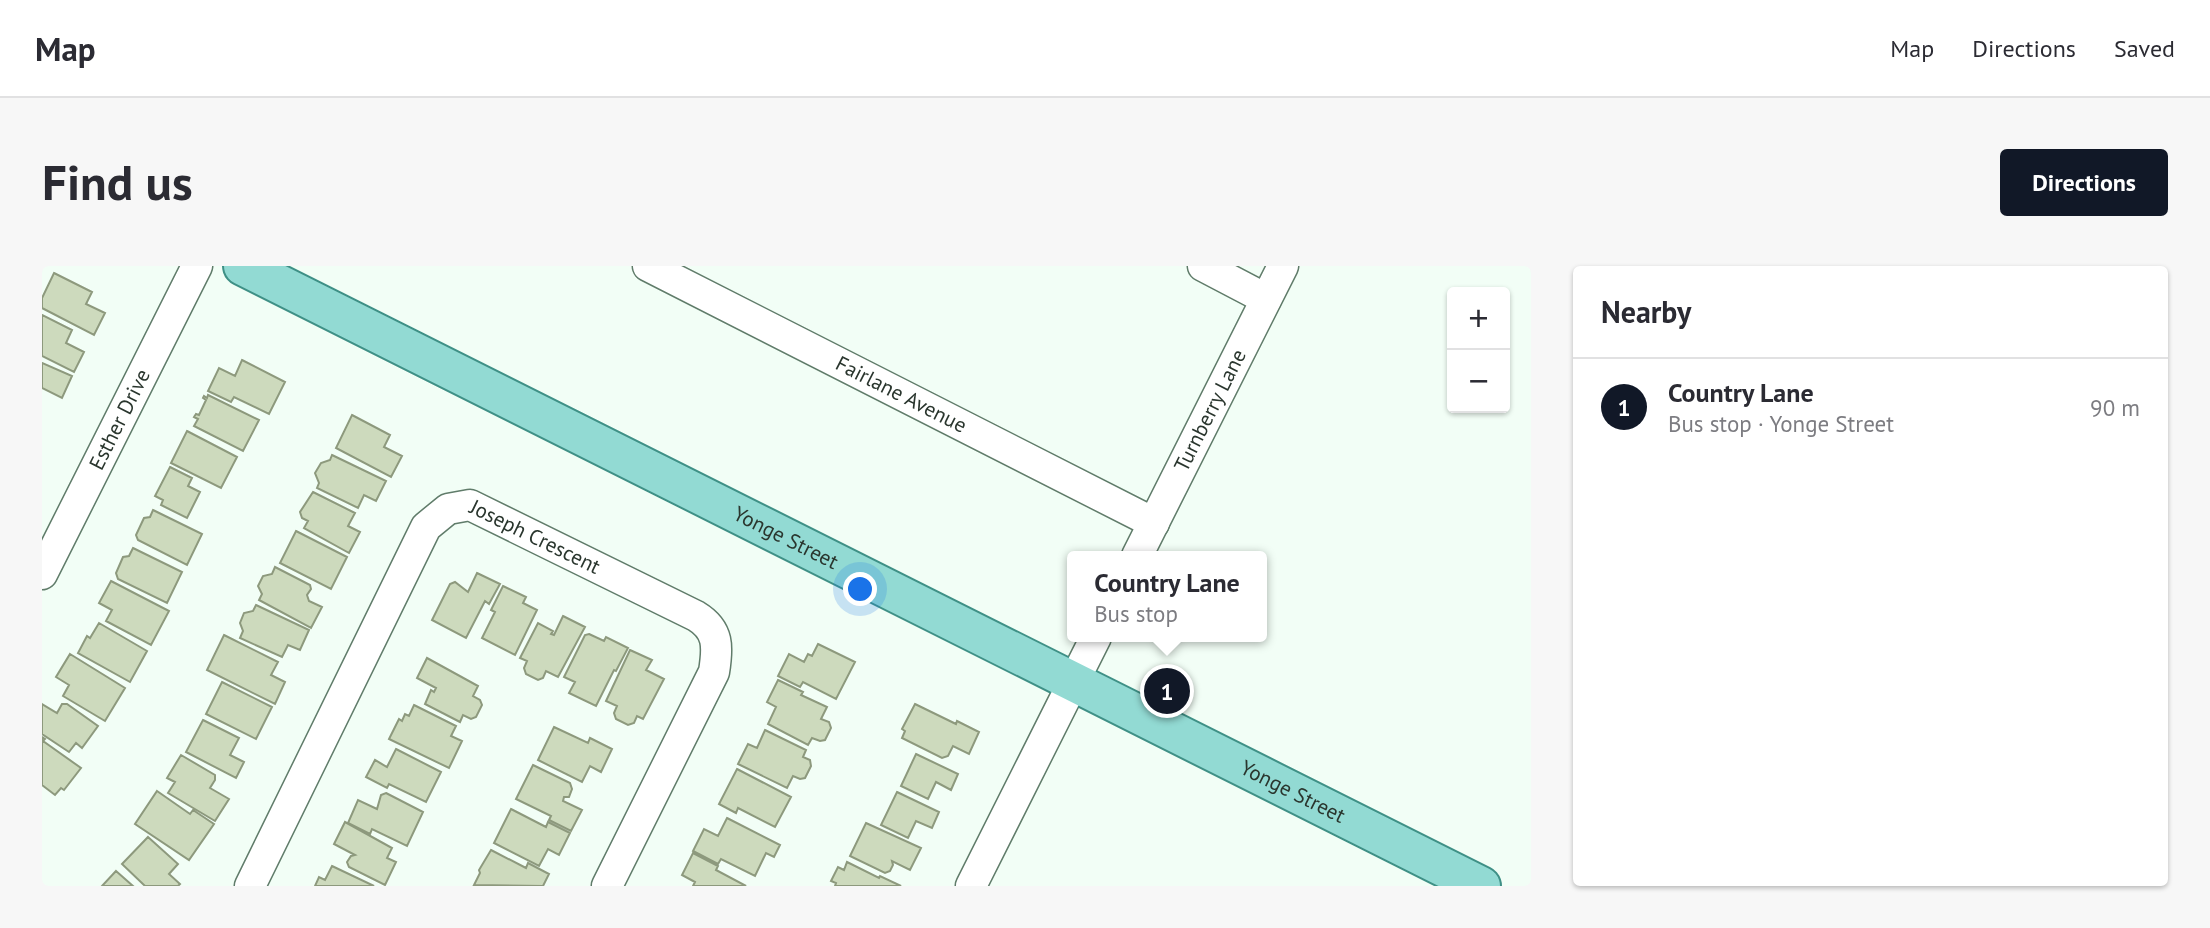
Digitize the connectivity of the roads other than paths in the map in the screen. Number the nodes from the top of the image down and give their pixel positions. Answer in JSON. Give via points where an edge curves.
{"nodes":[{"id":1,"x":197,"y":266,"type":"edge"},
{"id":2,"x":243,"y":266,"type":"edge"},
{"id":3,"x":648,"y":266,"type":"edge"},
{"id":4,"x":1203,"y":266,"type":"edge"},
{"id":5,"x":1283,"y":266,"type":"edge"},
{"id":6,"x":1266,"y":299,"type":"junction"},
{"id":7,"x":1154,"y":523,"type":"junction"},
{"id":8,"x":1140,"y":551,"type":"edge"},
{"id":9,"x":42,"y":574,"type":"edge"},
{"id":10,"x":1094,"y":642,"type":"edge"},
{"id":11,"x":1073,"y":683,"type":"junction"},
{"id":12,"x":250,"y":886,"type":"edge"},
{"id":13,"x":607,"y":886,"type":"edge"},
{"id":14,"x":971,"y":886,"type":"edge"},
{"id":15,"x":1481,"y":886,"type":"edge"}],
"edges":[{"from":1,"to":9,"type":"street","name":"Esther Drive"},
{"from":2,"to":11,"type":"main road","name":"Yonge Street"},
{"from":3,"to":7,"type":"street","name":"Fairlane Avenue"},
{"from":4,"to":6,"type":"street"},
{"from":5,"to":6,"type":"street","name":"Turnberry Lane"},
{"from":6,"to":7,"type":"street","name":"Turnberry Lane"},
{"from":7,"to":8,"type":"street","name":"Turnberry Lane"},
{"from":10,"to":11,"type":"street"},
{"from":11,"to":14,"type":"street"},
{"from":11,"to":15,"type":"main road","name":"Yonge Street"},
{"from":12,"to":13,"type":"street","name":"Joseph Crescent","via":[[426,527],[448,509],[470,505],[696,616],[709,624],[715,638],[714,672]]}]}
